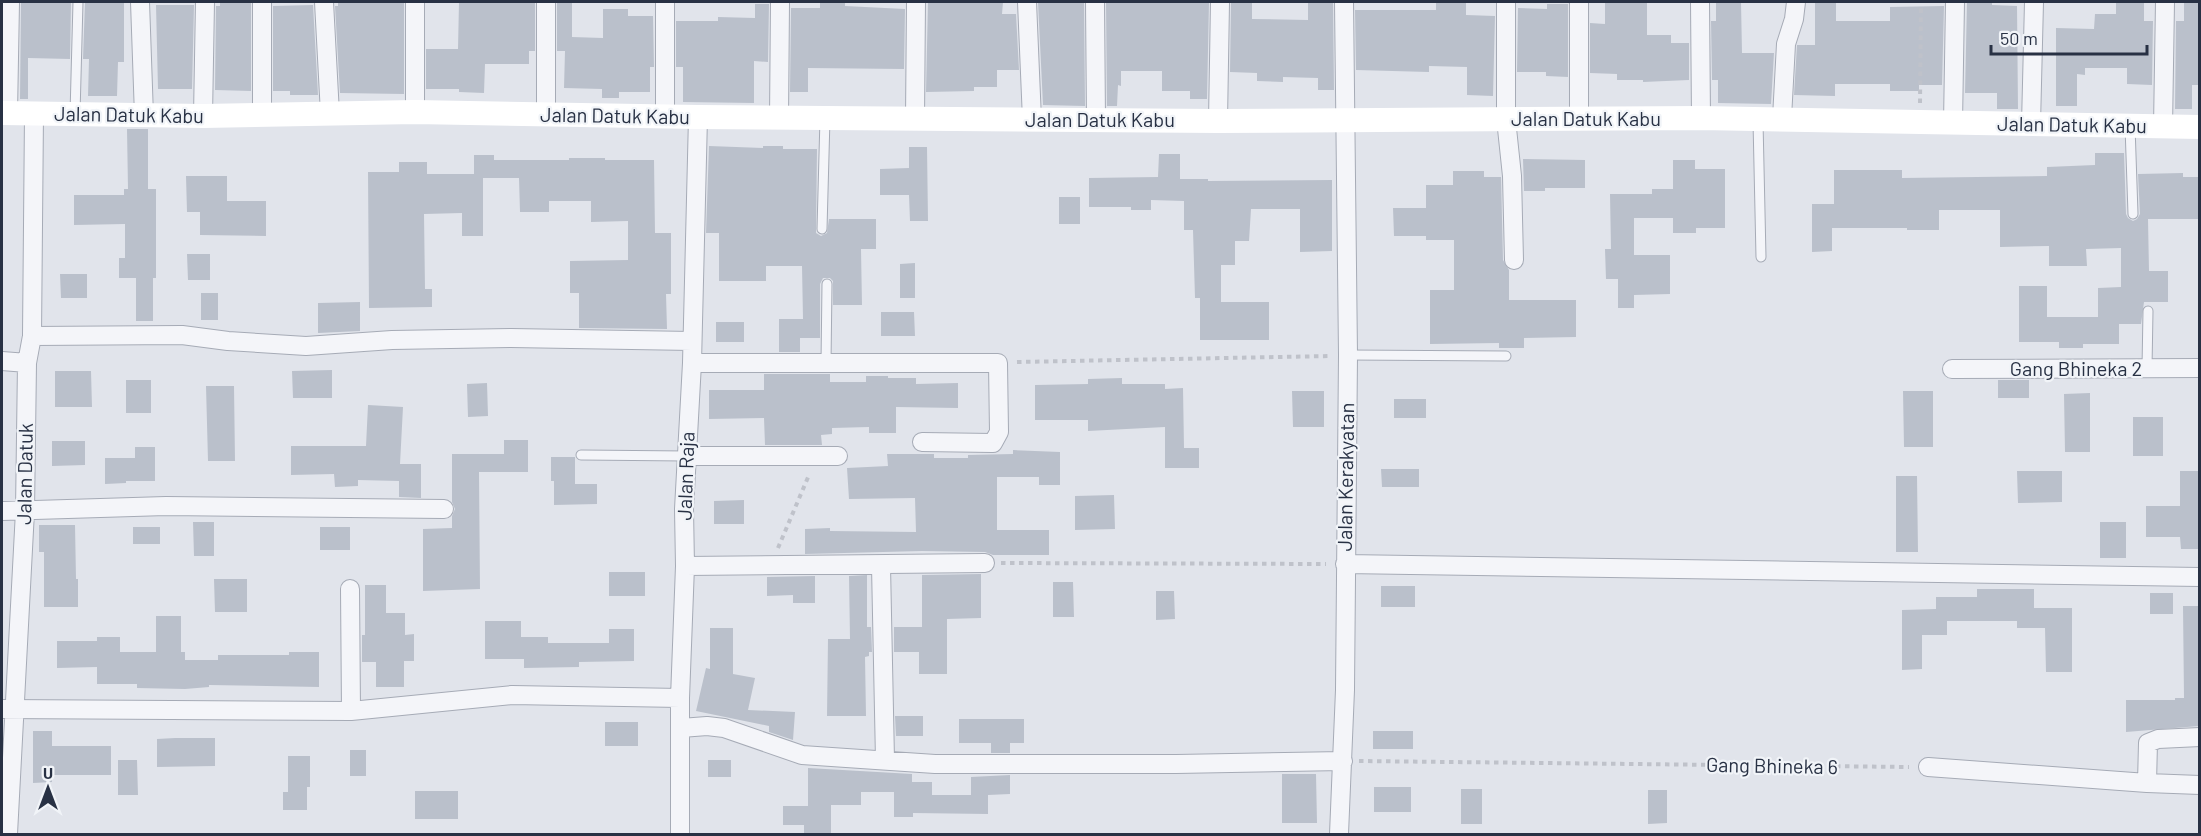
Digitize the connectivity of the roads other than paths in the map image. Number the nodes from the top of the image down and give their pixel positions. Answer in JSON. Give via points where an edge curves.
{"nodes":[{"id":1,"x":10,"y":2,"type":"edge"},
{"id":2,"x":78,"y":2,"type":"edge"},
{"id":3,"x":140,"y":2,"type":"edge"},
{"id":4,"x":205,"y":2,"type":"edge"},
{"id":5,"x":262,"y":2,"type":"edge"},
{"id":6,"x":324,"y":2,"type":"edge"},
{"id":7,"x":415,"y":2,"type":"edge"},
{"id":8,"x":546,"y":2,"type":"edge"},
{"id":9,"x":665,"y":2,"type":"edge"},
{"id":10,"x":780,"y":2,"type":"edge"},
{"id":11,"x":916,"y":2,"type":"edge"},
{"id":12,"x":1027,"y":2,"type":"edge"},
{"id":13,"x":1095,"y":2,"type":"edge"},
{"id":14,"x":1220,"y":2,"type":"edge"},
{"id":15,"x":1344,"y":2,"type":"edge"},
{"id":16,"x":1506,"y":2,"type":"edge"},
{"id":17,"x":1578,"y":2,"type":"edge"},
{"id":18,"x":1700,"y":2,"type":"edge"},
{"id":19,"x":1796,"y":2,"type":"edge"},
{"id":20,"x":1955,"y":2,"type":"edge"},
{"id":21,"x":2034,"y":2,"type":"edge"},
{"id":22,"x":2165,"y":2,"type":"edge"},
{"id":23,"x":415,"y":112,"type":"junction"},
{"id":24,"x":5,"y":113,"type":"edge"},
{"id":25,"x":34,"y":114,"type":"junction"},
{"id":26,"x":75,"y":114,"type":"junction"},
{"id":27,"x":330,"y":114,"type":"junction"},
{"id":28,"x":546,"y":115,"type":"junction"},
{"id":29,"x":144,"y":116,"type":"junction"},
{"id":30,"x":203,"y":116,"type":"junction"},
{"id":31,"x":262,"y":116,"type":"junction"},
{"id":32,"x":665,"y":116,"type":"junction"},
{"id":33,"x":698,"y":117,"type":"junction"},
{"id":34,"x":779,"y":118,"type":"junction"},
{"id":35,"x":825,"y":118,"type":"junction"},
{"id":36,"x":915,"y":118,"type":"junction"},
{"id":37,"x":1701,"y":118,"type":"junction"},
{"id":38,"x":1345,"y":119,"type":"junction"},
{"id":39,"x":1506,"y":119,"type":"junction"},
{"id":40,"x":1770,"y":119,"type":"junction"},
{"id":41,"x":1032,"y":120,"type":"junction"},
{"id":42,"x":1096,"y":120,"type":"junction"},
{"id":43,"x":1579,"y":120,"type":"junction"},
{"id":44,"x":1218,"y":121,"type":"junction"},
{"id":45,"x":1953,"y":123,"type":"junction"},
{"id":46,"x":2031,"y":124,"type":"junction"},
{"id":47,"x":2130,"y":126,"type":"junction"},
{"id":48,"x":2163,"y":127,"type":"junction"},
{"id":49,"x":2199,"y":127,"type":"edge"},
{"id":50,"x":2133,"y":214,"type":"dead end"},
{"id":51,"x":822,"y":229,"type":"dead end"},
{"id":52,"x":1761,"y":257,"type":"dead end"},
{"id":53,"x":1514,"y":260,"type":"dead end"},
{"id":54,"x":827,"y":284,"type":"dead end"},
{"id":55,"x":2148,"y":311,"type":"dead end"},
{"id":56,"x":32,"y":336,"type":"junction"},
{"id":57,"x":693,"y":341,"type":"junction"},
{"id":58,"x":1348,"y":355,"type":"junction"},
{"id":59,"x":1506,"y":356,"type":"dead end"},
{"id":60,"x":2,"y":361,"type":"edge"},
{"id":61,"x":27,"y":363,"type":"junction"},
{"id":62,"x":692,"y":363,"type":"junction"},
{"id":63,"x":826,"y":363,"type":"junction"},
{"id":64,"x":2147,"y":368,"type":"junction"},
{"id":65,"x":2199,"y":368,"type":"edge"},
{"id":66,"x":1952,"y":369,"type":"dead end"},
{"id":67,"x":922,"y":442,"type":"dead end"},
{"id":68,"x":581,"y":455,"type":"dead end"},
{"id":69,"x":686,"y":456,"type":"junction"},
{"id":70,"x":838,"y":456,"type":"road end"},
{"id":71,"x":444,"y":509,"type":"dead end"},
{"id":72,"x":2,"y":511,"type":"edge"},
{"id":73,"x":25,"y":511,"type":"junction"},
{"id":74,"x":985,"y":563,"type":"road end"},
{"id":75,"x":1345,"y":564,"type":"junction"},
{"id":76,"x":685,"y":566,"type":"junction"},
{"id":77,"x":881,"y":566,"type":"junction"},
{"id":78,"x":2199,"y":578,"type":"edge"},
{"id":79,"x":350,"y":590,"type":"dead end"},
{"id":80,"x":680,"y":698,"type":"junction"},
{"id":81,"x":8,"y":709,"type":"edge"},
{"id":82,"x":351,"y":711,"type":"junction"},
{"id":83,"x":681,"y":728,"type":"junction"},
{"id":84,"x":2199,"y":736,"type":"edge"},
{"id":85,"x":885,"y":759,"type":"junction"},
{"id":86,"x":1343,"y":761,"type":"junction"},
{"id":87,"x":1928,"y":767,"type":"road end"},
{"id":88,"x":2147,"y":783,"type":"junction"},
{"id":89,"x":2199,"y":785,"type":"edge"},
{"id":90,"x":8,"y":834,"type":"edge"},
{"id":91,"x":680,"y":834,"type":"edge"},
{"id":92,"x":1339,"y":834,"type":"edge"}],
"edges":[{"from":1,"to":24,"type":"street"},
{"from":2,"to":26,"type":"lane"},
{"from":3,"to":29,"type":"street"},
{"from":4,"to":30,"type":"street"},
{"from":5,"to":31,"type":"street"},
{"from":6,"to":27,"type":"street"},
{"from":7,"to":23,"type":"street"},
{"from":8,"to":28,"type":"street"},
{"from":9,"to":32,"type":"street"},
{"from":10,"to":34,"type":"street"},
{"from":11,"to":36,"type":"street"},
{"from":12,"to":41,"type":"street"},
{"from":13,"to":42,"type":"street"},
{"from":14,"to":44,"type":"street"},
{"from":15,"to":38,"type":"street","name":"Jalan Kerakyatan"},
{"from":16,"to":39,"type":"street"},
{"from":17,"to":43,"type":"street"},
{"from":18,"to":37,"type":"street"},
{"from":19,"to":40,"type":"street"},
{"from":20,"to":45,"type":"street"},
{"from":21,"to":46,"type":"street"},
{"from":22,"to":48,"type":"street"},
{"from":23,"to":27,"type":"street","name":"Jalan Datuk Kabu"},
{"from":23,"to":28,"type":"street","name":"Jalan Datuk Kabu"},
{"from":24,"to":25,"type":"street","name":"Jalan Datuk Kabu"},
{"from":25,"to":26,"type":"street","name":"Jalan Datuk Kabu"},
{"from":25,"to":56,"type":"street","name":"Jalan Datuk"},
{"from":26,"to":29,"type":"street","name":"Jalan Datuk Kabu"},
{"from":27,"to":31,"type":"street","name":"Jalan Datuk Kabu"},
{"from":28,"to":32,"type":"street","name":"Jalan Datuk Kabu"},
{"from":29,"to":30,"type":"street","name":"Jalan Datuk Kabu"},
{"from":30,"to":31,"type":"street","name":"Jalan Datuk Kabu"},
{"from":32,"to":33,"type":"street","name":"Jalan Datuk Kabu"},
{"from":33,"to":34,"type":"street","name":"Jalan Datuk Kabu"},
{"from":33,"to":57,"type":"street","name":"Jalan Raja"},
{"from":34,"to":35,"type":"street","name":"Jalan Datuk Kabu"},
{"from":35,"to":36,"type":"street","name":"Jalan Datuk Kabu"},
{"from":35,"to":51,"type":"lane"},
{"from":36,"to":41,"type":"street","name":"Jalan Datuk Kabu"},
{"from":37,"to":40,"type":"street","name":"Jalan Datuk Kabu"},
{"from":37,"to":43,"type":"street","name":"Jalan Datuk Kabu"},
{"from":38,"to":39,"type":"street","name":"Jalan Datuk Kabu"},
{"from":38,"to":44,"type":"street","name":"Jalan Datuk Kabu"},
{"from":38,"to":58,"type":"street","name":"Jalan Kerakyatan"},
{"from":39,"to":43,"type":"street","name":"Jalan Datuk Kabu"},
{"from":39,"to":53,"type":"street"},
{"from":40,"to":45,"type":"street","name":"Jalan Datuk Kabu"},
{"from":40,"to":52,"type":"lane"},
{"from":41,"to":42,"type":"street","name":"Jalan Datuk Kabu"},
{"from":42,"to":44,"type":"street","name":"Jalan Datuk Kabu"},
{"from":45,"to":46,"type":"street","name":"Jalan Datuk Kabu"},
{"from":46,"to":47,"type":"street","name":"Jalan Datuk Kabu"},
{"from":47,"to":48,"type":"street","name":"Jalan Datuk Kabu"},
{"from":47,"to":50,"type":"lane"},
{"from":48,"to":49,"type":"street","name":"Jalan Datuk Kabu"},
{"from":54,"to":63,"type":"lane"},
{"from":55,"to":64,"type":"lane"},
{"from":56,"to":57,"type":"street","via":[[182,335],[306,346],[511,338]]},
{"from":56,"to":61,"type":"street","name":"Jalan Datuk"},
{"from":57,"to":62,"type":"street","name":"Jalan Raja"},
{"from":58,"to":59,"type":"lane"},
{"from":58,"to":75,"type":"street","name":"Jalan Kerakyatan"},
{"from":60,"to":61,"type":"street"},
{"from":61,"to":73,"type":"street","name":"Jalan Datuk"},
{"from":62,"to":63,"type":"street"},
{"from":62,"to":69,"type":"street","name":"Jalan Raja"},
{"from":63,"to":67,"type":"street","via":[[998,363],[997,439],[982,444]]},
{"from":64,"to":65,"type":"street","name":"Gang Bhineka 2"},
{"from":64,"to":66,"type":"street","name":"Gang Bhineka 2"},
{"from":68,"to":69,"type":"lane"},
{"from":69,"to":70,"type":"street"},
{"from":69,"to":76,"type":"street","name":"Jalan Raja"},
{"from":71,"to":73,"type":"street","via":[[166,506]]},
{"from":72,"to":73,"type":"street"},
{"from":73,"to":81,"type":"street","name":"Jalan Datuk"},
{"from":74,"to":77,"type":"street"},
{"from":75,"to":78,"type":"street"},
{"from":75,"to":86,"type":"street","name":"Jalan Kerakyatan"},
{"from":76,"to":77,"type":"street"},
{"from":76,"to":80,"type":"street","name":"Jalan Raja"},
{"from":77,"to":85,"type":"street"},
{"from":79,"to":82,"type":"street"},
{"from":80,"to":82,"type":"street","via":[[512,695]]},
{"from":80,"to":83,"type":"street","name":"Jalan Raja"},
{"from":81,"to":82,"type":"street"},
{"from":81,"to":90,"type":"street","name":"Jalan Datuk"},
{"from":83,"to":85,"type":"street","via":[[724,728],[802,755]]},
{"from":83,"to":91,"type":"street","name":"Jalan Raja"},
{"from":84,"to":88,"type":"street","via":[[2148,743]]},
{"from":85,"to":86,"type":"street","via":[[935,764]]},
{"from":86,"to":92,"type":"street","name":"Jalan Kerakyatan"},
{"from":87,"to":88,"type":"street"},
{"from":88,"to":89,"type":"street"}]}
